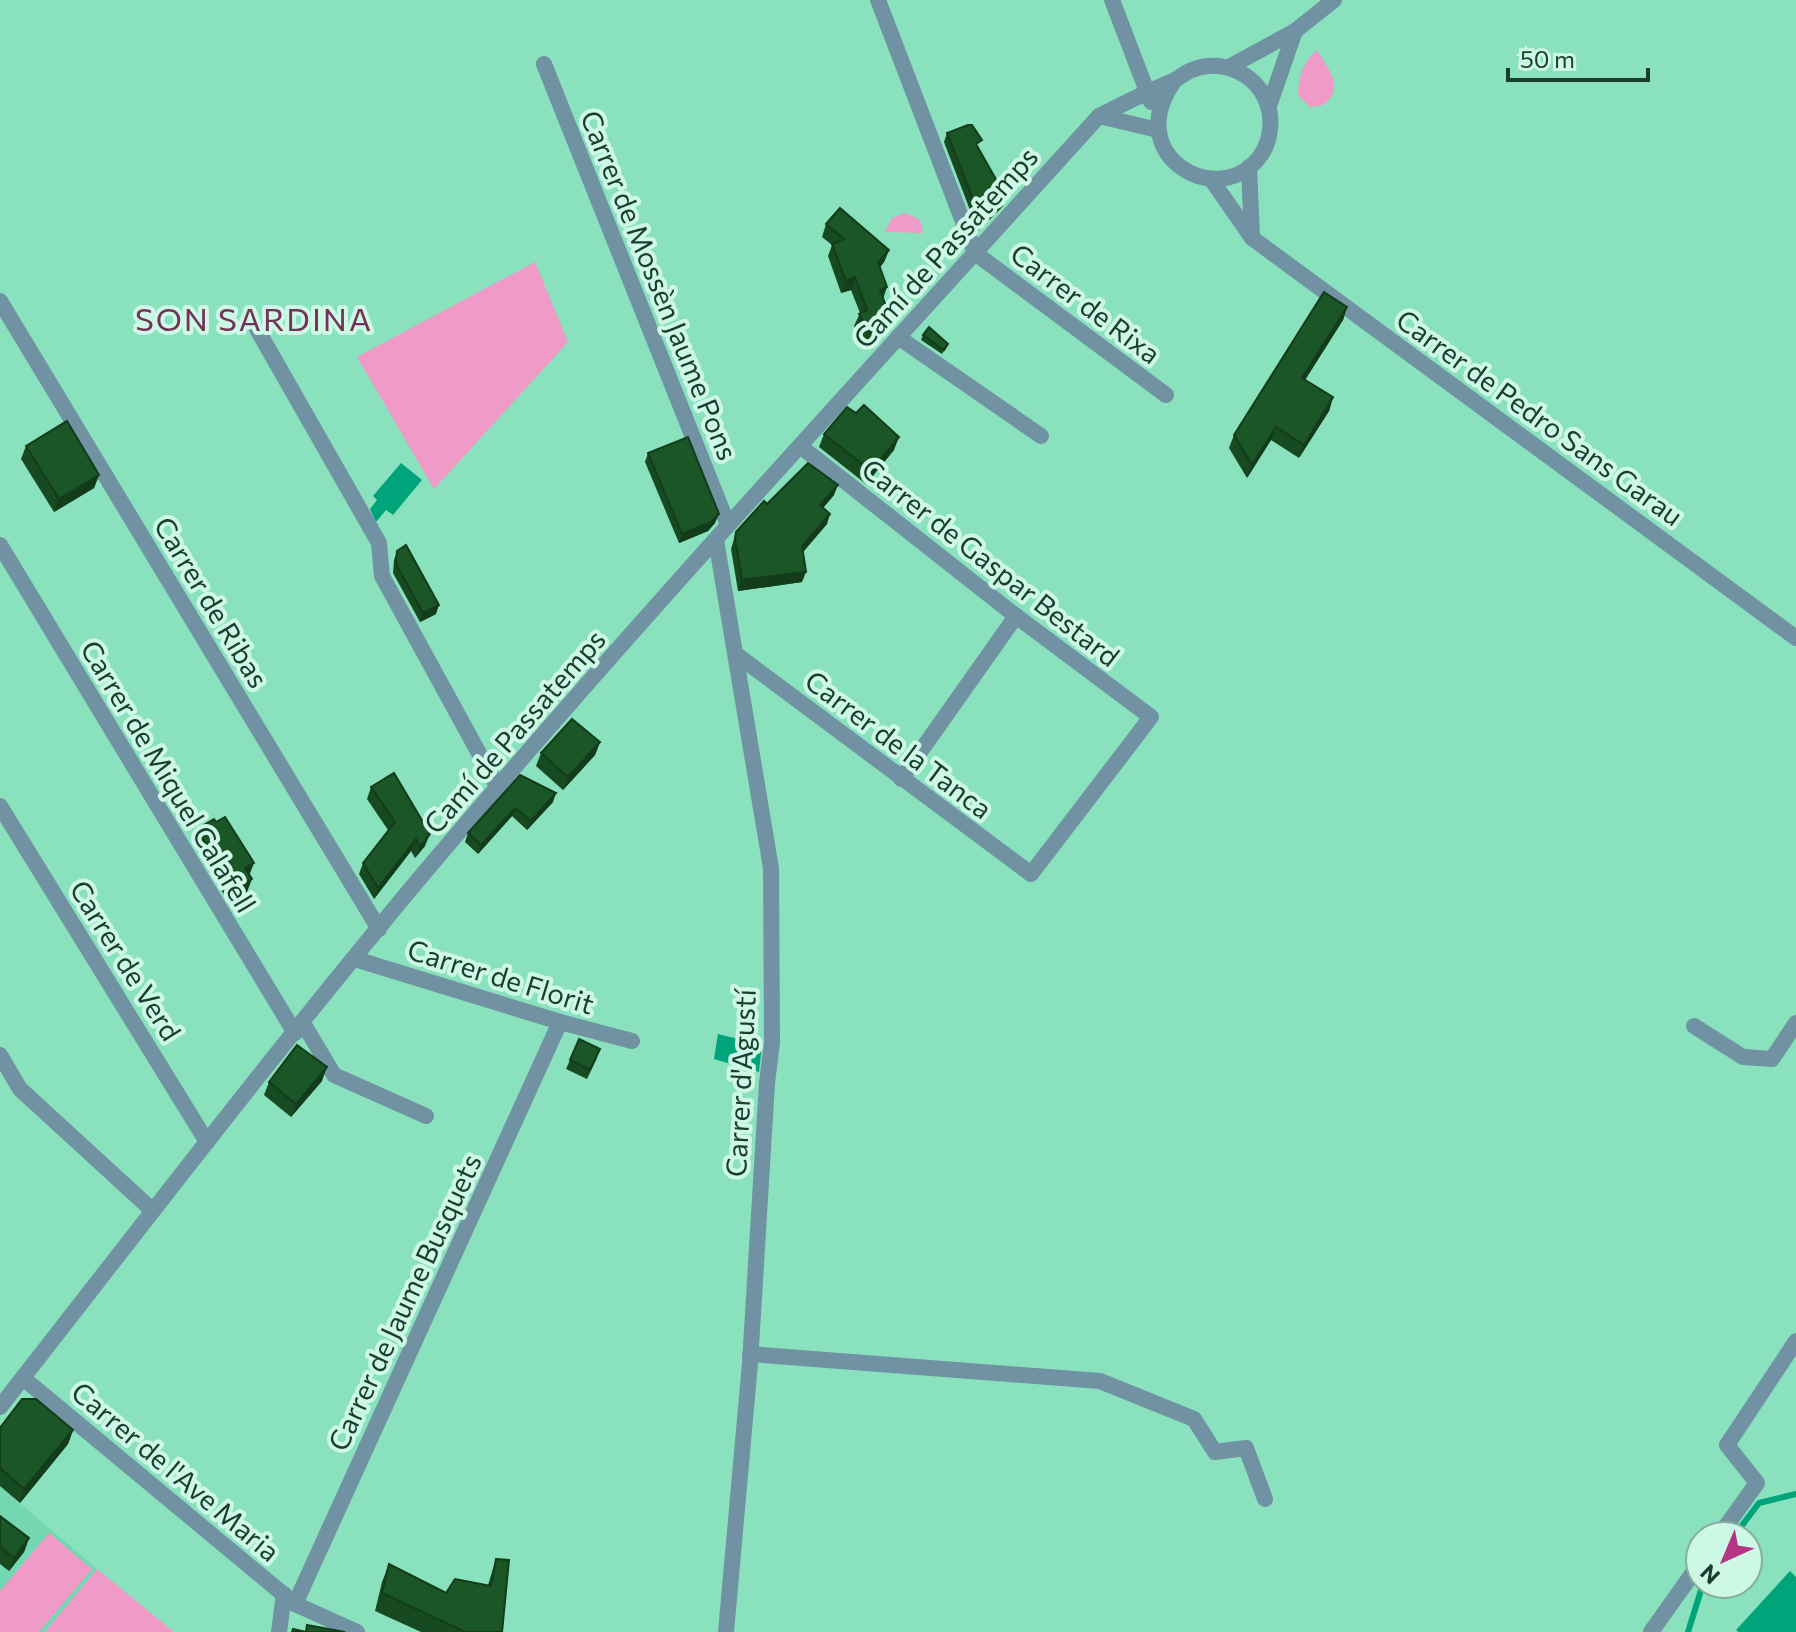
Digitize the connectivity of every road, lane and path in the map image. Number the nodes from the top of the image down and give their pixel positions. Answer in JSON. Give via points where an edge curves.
{"nodes":[{"id":1,"x":878,"y":0,"type":"edge"},
{"id":2,"x":1112,"y":0,"type":"edge"},
{"id":3,"x":1334,"y":0,"type":"edge"},
{"id":4,"x":1295,"y":31,"type":"junction"},
{"id":5,"x":544,"y":64,"type":"dead end"},
{"id":6,"x":1229,"y":67,"type":"junction"},
{"id":7,"x":1175,"y":80,"type":"junction"},
{"id":8,"x":1147,"y":91,"type":"junction"},
{"id":9,"x":1269,"y":106,"type":"junction"},
{"id":10,"x":1099,"y":116,"type":"junction"},
{"id":11,"x":1158,"y":124,"type":"junction"},
{"id":12,"x":1249,"y":167,"type":"junction"},
{"id":13,"x":1211,"y":179,"type":"junction"},
{"id":14,"x":1252,"y":238,"type":"junction"},
{"id":15,"x":975,"y":253,"type":"junction"},
{"id":16,"x":0,"y":301,"type":"edge"},
{"id":17,"x":257,"y":329,"type":"dead end"},
{"id":18,"x":898,"y":337,"type":"junction"},
{"id":19,"x":1166,"y":395,"type":"dead end"},
{"id":20,"x":1041,"y":436,"type":"dead end"},
{"id":21,"x":800,"y":446,"type":"junction"},
{"id":22,"x":728,"y":525,"type":"junction"},
{"id":23,"x":716,"y":540,"type":"junction"},
{"id":24,"x":0,"y":545,"type":"edge"},
{"id":25,"x":1016,"y":616,"type":"junction"},
{"id":26,"x":1796,"y":638,"type":"edge"},
{"id":27,"x":737,"y":655,"type":"junction"},
{"id":28,"x":901,"y":779,"type":"junction"},
{"id":29,"x":498,"y":788,"type":"junction"},
{"id":30,"x":0,"y":806,"type":"edge"},
{"id":31,"x":1031,"y":874,"type":"joint"},
{"id":32,"x":379,"y":929,"type":"junction"},
{"id":33,"x":355,"y":959,"type":"junction"},
{"id":34,"x":560,"y":1022,"type":"junction"},
{"id":35,"x":1796,"y":1023,"type":"edge"},
{"id":36,"x":1694,"y":1026,"type":"dead end"},
{"id":37,"x":299,"y":1028,"type":"junction"},
{"id":38,"x":632,"y":1041,"type":"dead end"},
{"id":39,"x":0,"y":1055,"type":"edge"},
{"id":40,"x":426,"y":1116,"type":"dead end"},
{"id":41,"x":207,"y":1142,"type":"junction"},
{"id":42,"x":152,"y":1210,"type":"junction"},
{"id":43,"x":1796,"y":1341,"type":"edge"},
{"id":44,"x":750,"y":1354,"type":"junction"},
{"id":45,"x":23,"y":1378,"type":"junction"},
{"id":46,"x":0,"y":1407,"type":"edge"},
{"id":47,"x":1265,"y":1499,"type":"dead end"},
{"id":48,"x":1730,"y":1520,"type":"edge"},
{"id":49,"x":1684,"y":1586,"type":"edge"},
{"id":50,"x":289,"y":1599,"type":"junction"},
{"id":51,"x":279,"y":1632,"type":"edge"},
{"id":52,"x":357,"y":1632,"type":"edge"},
{"id":53,"x":726,"y":1632,"type":"edge"},
{"id":54,"x":1651,"y":1632,"type":"edge"}],
"edges":[{"from":1,"to":15,"type":"street"},
{"from":2,"to":8,"type":"street"},
{"from":3,"to":4,"type":"street"},
{"from":4,"to":6,"type":"street"},
{"from":4,"to":9,"type":"street"},
{"from":5,"to":22,"type":"street","name":"Carrer de Mossèn Jaume Pons"},
{"from":6,"to":7,"type":"street","via":[[1210,65]]},
{"from":6,"to":9,"type":"street","via":[[1254,82]]},
{"from":7,"to":8,"type":"street"},
{"from":7,"to":11,"type":"street","via":[[1164,96]]},
{"from":8,"to":10,"type":"street"},
{"from":8,"to":11,"type":"street"},
{"from":9,"to":12,"type":"street","via":[[1268,140]]},
{"from":10,"to":11,"type":"street"},
{"from":10,"to":15,"type":"street","name":"Camí de Passatemps"},
{"from":11,"to":13,"type":"street","via":[[1164,148],[1176,164]]},
{"from":12,"to":13,"type":"street"},
{"from":12,"to":14,"type":"street"},
{"from":13,"to":14,"type":"street","name":"Carrer de Pedro Sans Garau"},
{"from":14,"to":26,"type":"street","name":"Carrer de Pedro Sans Garau"},
{"from":15,"to":18,"type":"street","name":"Camí de Passatemps"},
{"from":15,"to":19,"type":"street","name":"Carrer de Rixa"},
{"from":16,"to":32,"type":"street","name":"Carrer de Ribas"},
{"from":17,"to":29,"type":"street","via":[[379,543],[382,576]]},
{"from":18,"to":20,"type":"street"},
{"from":18,"to":21,"type":"street","name":"Camí de Passatemps"},
{"from":21,"to":22,"type":"street","name":"Camí de Passatemps"},
{"from":21,"to":25,"type":"street","name":"Carrer de Gaspar Bestard"},
{"from":22,"to":23,"type":"street","name":"Camí de Passatemps"},
{"from":23,"to":27,"type":"street","name":"Carrer d'Agustí"},
{"from":23,"to":29,"type":"street","name":"Camí de Passatemps"},
{"from":24,"to":37,"type":"street","name":"Carrer de Miquel Calafell"},
{"from":25,"to":28,"type":"street"},
{"from":25,"to":31,"type":"street","name":"Carrer de Gaspar Bestard","via":[[1151,717]]},
{"from":27,"to":28,"type":"street","name":"Carrer de la Tanca"},
{"from":27,"to":44,"type":"street","name":"Carrer d'Agustí","via":[[771,868],[772,1042]]},
{"from":28,"to":31,"type":"street","name":"Carrer de la Tanca"},
{"from":29,"to":32,"type":"street","name":"Camí de Passatemps"},
{"from":30,"to":41,"type":"street","name":"Carrer de Verd"},
{"from":32,"to":33,"type":"street","name":"Camí de Passatemps"},
{"from":33,"to":34,"type":"street","name":"Carrer de Florit"},
{"from":33,"to":37,"type":"street","name":"Camí de Passatemps"},
{"from":34,"to":38,"type":"street","name":"Carrer de Florit"},
{"from":34,"to":50,"type":"street","name":"Carrer de Jaume Busquets"},
{"from":35,"to":36,"type":"street","via":[[1772,1059],[1743,1057]]},
{"from":37,"to":40,"type":"street","name":"Carrer de Miquel Calafell","via":[[334,1075]]},
{"from":37,"to":41,"type":"street","name":"Camí de Passatemps"},
{"from":39,"to":42,"type":"street","via":[[20,1089]]},
{"from":41,"to":42,"type":"street","name":"Camí de Passatemps"},
{"from":42,"to":45,"type":"street","name":"Camí de Passatemps"},
{"from":43,"to":48,"type":"street","via":[[1727,1445],[1757,1483]]},
{"from":44,"to":47,"type":"street","via":[[1100,1381],[1194,1419],[1215,1452],[1246,1448]]},
{"from":44,"to":53,"type":"street","name":"Carrer d'Agustí"},
{"from":45,"to":46,"type":"street","name":"Camí de Passatemps"},
{"from":45,"to":50,"type":"street","name":"Carrer de l'Ave Maria"},
{"from":49,"to":54,"type":"street"},
{"from":50,"to":51,"type":"street","name":"Carrer de Jaume Busquets"},
{"from":50,"to":52,"type":"street","name":"Carrer de l'Ave Maria"}]}
